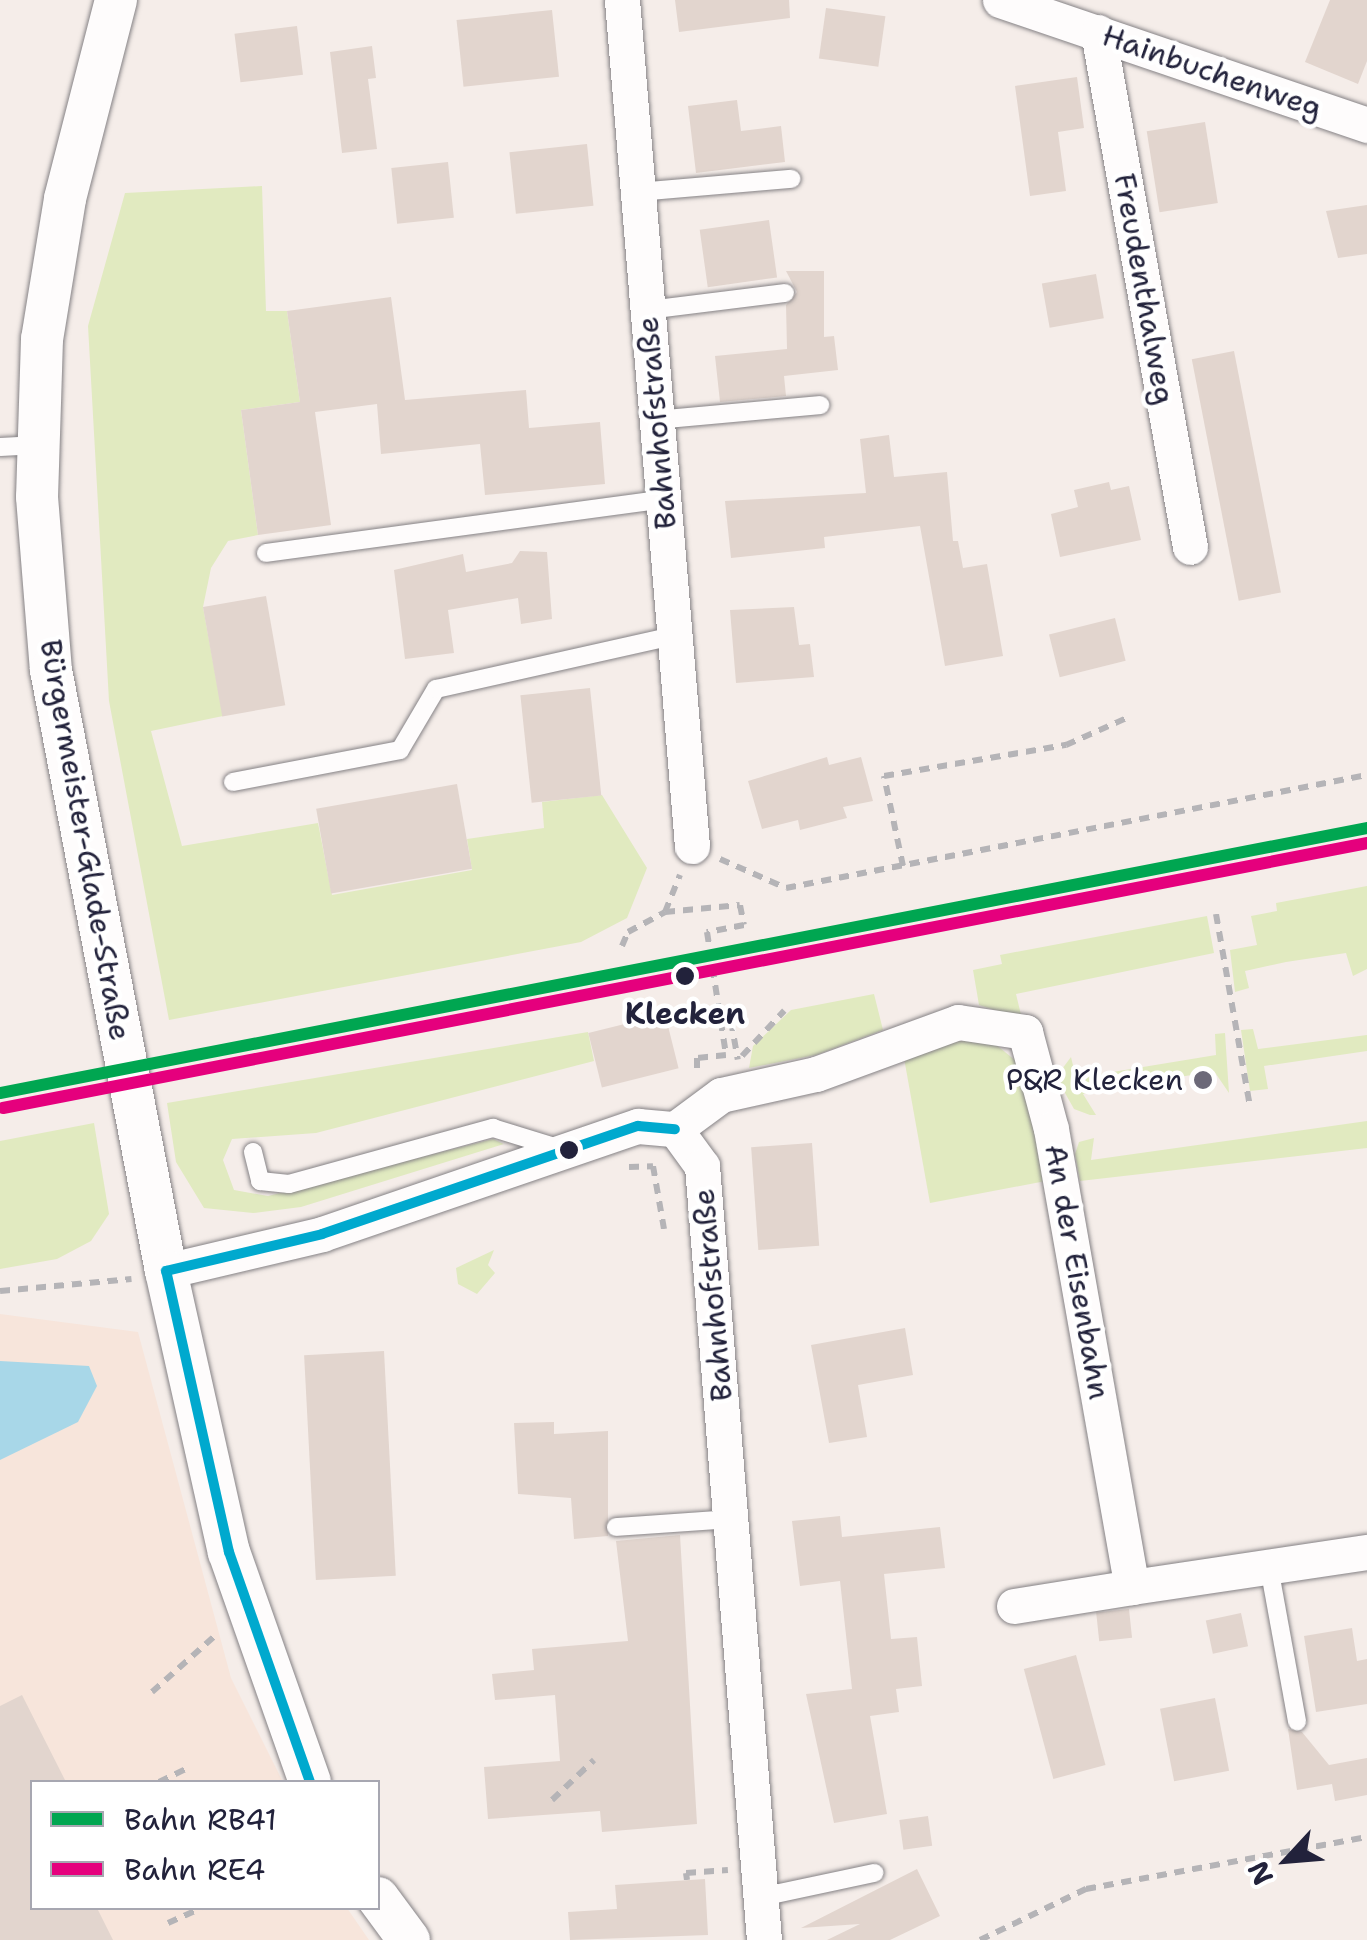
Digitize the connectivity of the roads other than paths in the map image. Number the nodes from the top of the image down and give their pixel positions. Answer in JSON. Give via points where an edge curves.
{"nodes":[{"id":1,"x":116,"y":0,"type":"edge"},
{"id":2,"x":622,"y":0,"type":"edge"},
{"id":3,"x":1000,"y":0,"type":"edge"},
{"id":4,"x":1042,"y":8,"type":"edge"},
{"id":5,"x":1098,"y":32,"type":"junction"},
{"id":6,"x":1367,"y":125,"type":"edge"},
{"id":7,"x":791,"y":179,"type":"dead end"},
{"id":8,"x":638,"y":192,"type":"junction"},
{"id":9,"x":785,"y":293,"type":"dead end"},
{"id":10,"x":648,"y":310,"type":"junction"},
{"id":11,"x":820,"y":404,"type":"dead end"},
{"id":12,"x":656,"y":420,"type":"junction"},
{"id":13,"x":19,"y":446,"type":"edge"},
{"id":14,"x":663,"y":499,"type":"junction"},
{"id":15,"x":1190,"y":546,"type":"dead end"},
{"id":16,"x":266,"y":553,"type":"dead end"},
{"id":17,"x":674,"y":636,"type":"junction"},
{"id":18,"x":232,"y":782,"type":"dead end"},
{"id":19,"x":692,"y":846,"type":"road end"},
{"id":20,"x":675,"y":1129,"type":"junction"},
{"id":21,"x":253,"y":1152,"type":"dead end"},
{"id":22,"x":570,"y":1152,"type":"junction"},
{"id":23,"x":166,"y":1271,"type":"junction"},
{"id":24,"x":730,"y":1519,"type":"junction"},
{"id":25,"x":616,"y":1527,"type":"dead end"},
{"id":26,"x":1367,"y":1552,"type":"edge"},
{"id":27,"x":1268,"y":1567,"type":"junction"},
{"id":28,"x":1132,"y":1588,"type":"junction"},
{"id":29,"x":1014,"y":1606,"type":"dead end"},
{"id":30,"x":1297,"y":1721,"type":"dead end"},
{"id":31,"x":309,"y":1780,"type":"edge"},
{"id":32,"x":874,"y":1873,"type":"dead end"},
{"id":33,"x":759,"y":1882,"type":"junction"},
{"id":34,"x":380,"y":1901,"type":"edge"},
{"id":35,"x":409,"y":1940,"type":"edge"},
{"id":36,"x":764,"y":1940,"type":"edge"}],
"edges":[{"from":1,"to":13,"type":"street","name":"Bürgermeister-Glade-Straße","via":[[65,199]]},
{"from":2,"to":8,"type":"street","name":"Bahnhofstraße"},
{"from":3,"to":4,"type":"street","name":"Hainbuchenweg"},
{"from":4,"to":5,"type":"street","name":"Hainbuchenweg"},
{"from":5,"to":6,"type":"street","name":"Hainbuchenweg"},
{"from":5,"to":15,"type":"street","name":"Freudenthalweg"},
{"from":7,"to":8,"type":"lane"},
{"from":8,"to":10,"type":"street","name":"Bahnhofstraße"},
{"from":9,"to":10,"type":"lane"},
{"from":10,"to":12,"type":"street","name":"Bahnhofstraße"},
{"from":11,"to":12,"type":"lane"},
{"from":12,"to":14,"type":"street","name":"Bahnhofstraße"},
{"from":13,"to":23,"type":"street","name":"Bürgermeister-Glade-Straße","via":[[51,670]]},
{"from":14,"to":16,"type":"lane"},
{"from":14,"to":17,"type":"street","name":"Bahnhofstraße"},
{"from":17,"to":18,"type":"lane","via":[[436,689],[400,750]]},
{"from":17,"to":19,"type":"street","name":"Bahnhofstraße"},
{"from":20,"to":22,"type":"street","via":[[638,1126]]},
{"from":20,"to":24,"type":"street","name":"Bahnhofstraße","via":[[702,1166]]},
{"from":20,"to":28,"type":"street","name":"An der Eisenbahn","via":[[721,1096],[816,1074],[958,1022],[1026,1032],[1052,1129]]},
{"from":21,"to":22,"type":"lane","via":[[260,1182],[289,1184],[493,1128]]},
{"from":22,"to":23,"type":"street","via":[[322,1234]]},
{"from":23,"to":31,"type":"street","name":"Bürgermeister-Glade-Straße","via":[[229,1552]]},
{"from":24,"to":25,"type":"lane"},
{"from":24,"to":33,"type":"street","name":"Bahnhofstraße"},
{"from":26,"to":27,"type":"street"},
{"from":27,"to":28,"type":"street"},
{"from":27,"to":30,"type":"lane"},
{"from":28,"to":29,"type":"street"},
{"from":32,"to":33,"type":"lane"},
{"from":33,"to":36,"type":"street","name":"Bahnhofstraße"},
{"from":34,"to":35,"type":"street"}]}
